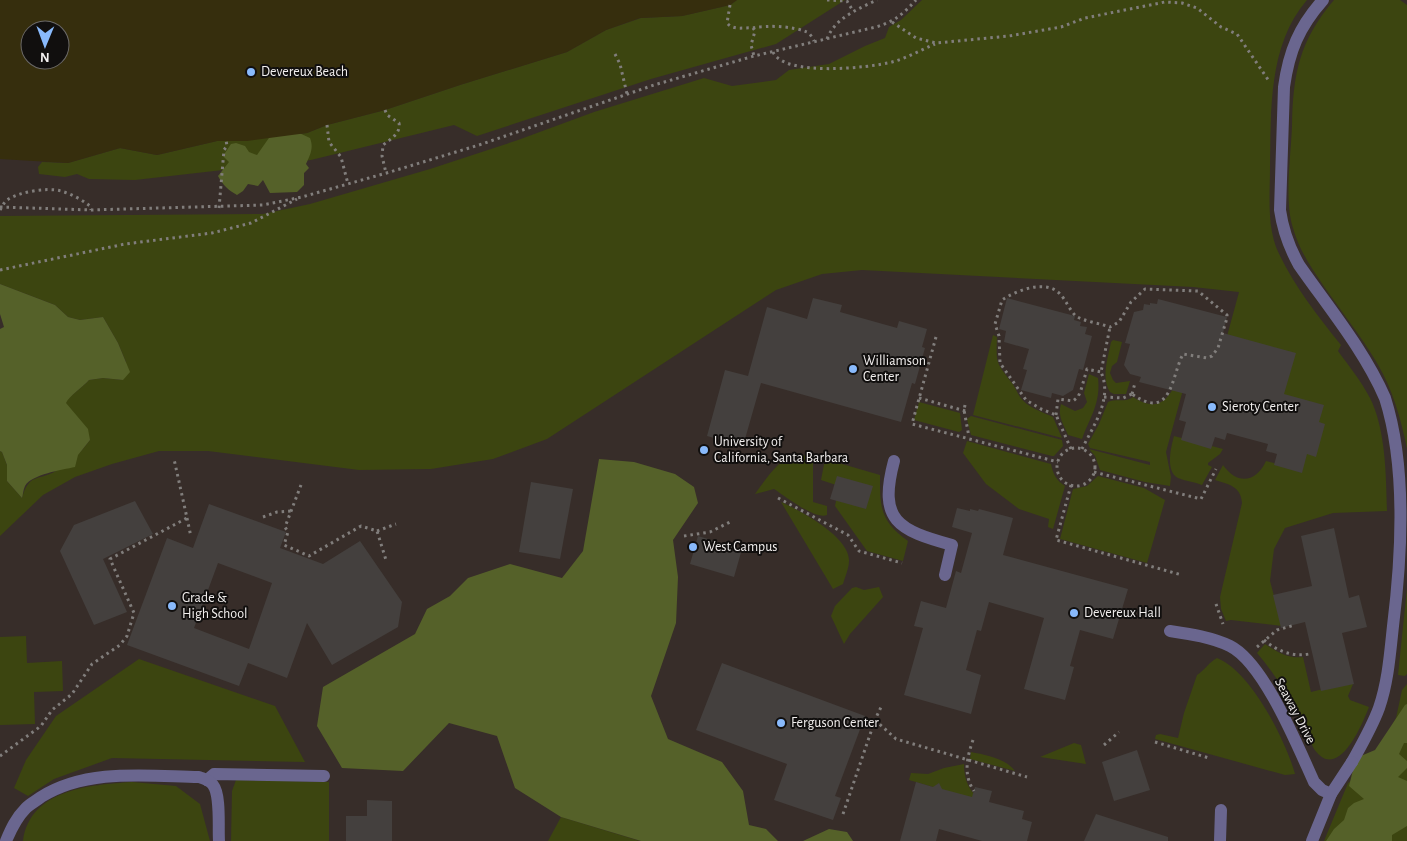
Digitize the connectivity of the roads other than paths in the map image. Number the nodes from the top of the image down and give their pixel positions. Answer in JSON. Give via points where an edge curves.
{"nodes":[{"id":1,"x":1323,"y":0,"type":"edge"},
{"id":2,"x":894,"y":461,"type":"dead end"},
{"id":3,"x":945,"y":575,"type":"dead end"},
{"id":4,"x":1170,"y":631,"type":"dead end"},
{"id":5,"x":324,"y":776,"type":"dead end"},
{"id":6,"x":207,"y":780,"type":"junction"},
{"id":7,"x":1332,"y":794,"type":"junction"},
{"id":8,"x":1221,"y":810,"type":"dead end"},
{"id":9,"x":6,"y":841,"type":"edge"},
{"id":10,"x":219,"y":841,"type":"edge"},
{"id":11,"x":1220,"y":841,"type":"edge"},
{"id":12,"x":1312,"y":841,"type":"edge"}],
"edges":[{"from":1,"to":7,"type":"street","via":[[1300,31],[1286,67],[1280,210],[1290,249],[1369,366],[1386,400],[1402,468],[1403,522],[1386,680],[1379,709]]},
{"from":2,"to":3,"type":"street","via":[[888,497],[892,513],[912,532],[952,545]]},
{"from":4,"to":7,"type":"street","name":"Seaway Drive","via":[[1220,642],[1232,647],[1246,660],[1276,702],[1314,782]]},
{"from":5,"to":6,"type":"street","via":[[214,774]]},
{"from":6,"to":9,"type":"street","via":[[199,777],[110,776],[77,782],[51,791],[26,807],[13,824]]},
{"from":6,"to":10,"type":"street","via":[[214,785],[217,795]]},
{"from":7,"to":12,"type":"street"},
{"from":8,"to":11,"type":"street"}]}
